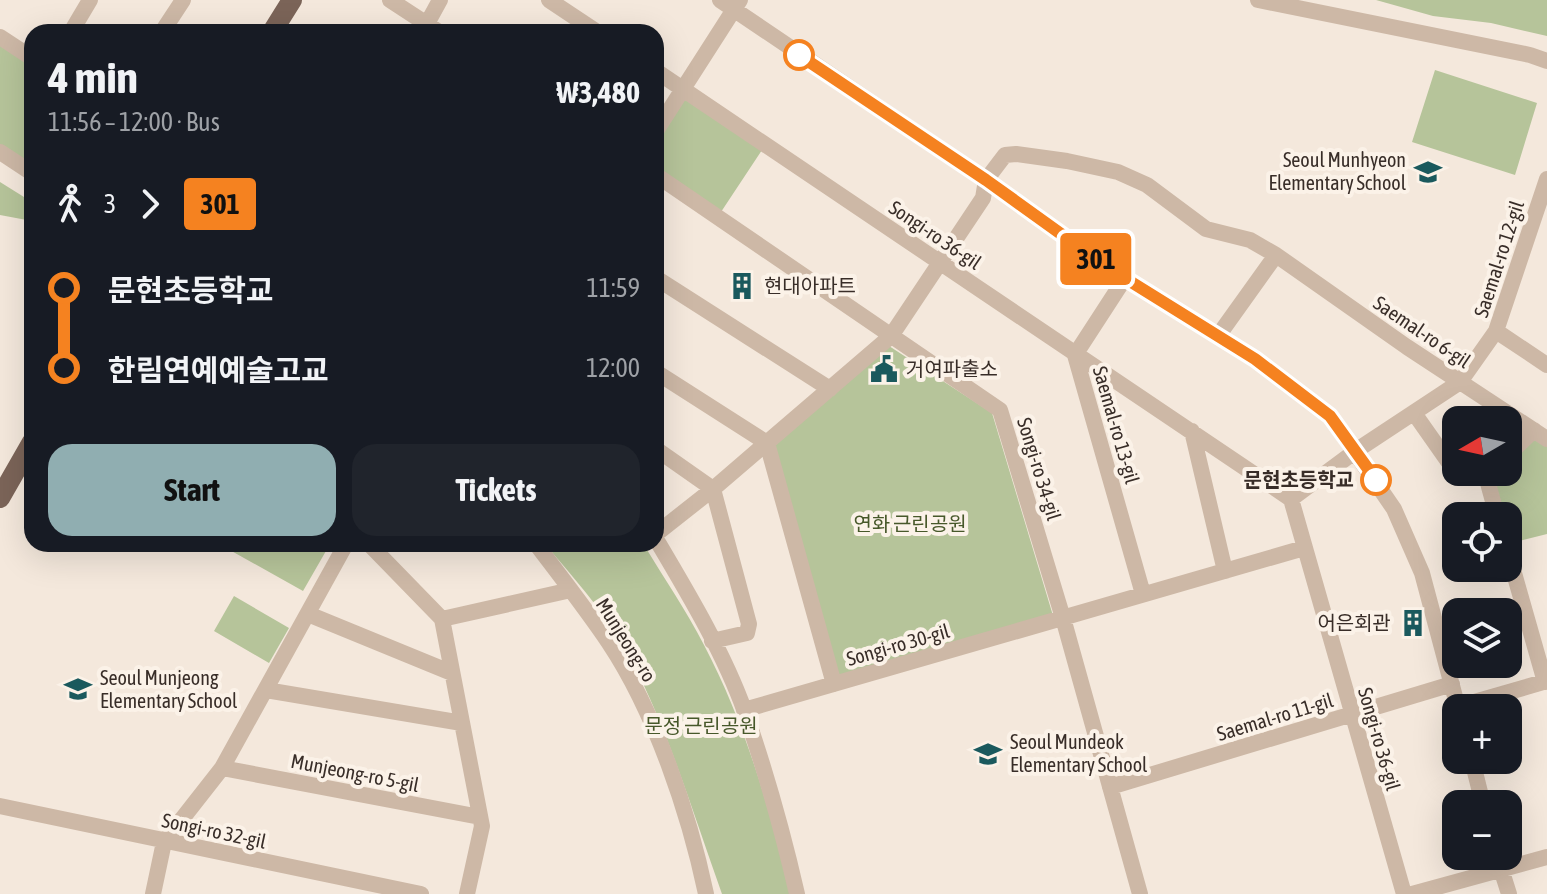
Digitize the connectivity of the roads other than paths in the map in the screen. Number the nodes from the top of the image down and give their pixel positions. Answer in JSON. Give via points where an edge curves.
{"nodes":[{"id":1,"x":90,"y":0,"type":"edge"},
{"id":2,"x":183,"y":0,"type":"edge"},
{"id":3,"x":292,"y":0,"type":"edge"},
{"id":4,"x":390,"y":0,"type":"edge"},
{"id":5,"x":440,"y":0,"type":"edge"},
{"id":6,"x":549,"y":0,"type":"edge"},
{"id":7,"x":1258,"y":0,"type":"edge"},
{"id":8,"x":731,"y":3,"type":"edge"},
{"id":9,"x":76,"y":24,"type":"edge"},
{"id":10,"x":167,"y":24,"type":"edge"},
{"id":11,"x":277,"y":24,"type":"edge"},
{"id":12,"x":422,"y":24,"type":"edge"},
{"id":13,"x":431,"y":24,"type":"edge"},
{"id":14,"x":585,"y":24,"type":"edge"},
{"id":15,"x":0,"y":37,"type":"edge"},
{"id":16,"x":24,"y":53,"type":"edge"},
{"id":17,"x":1547,"y":61,"type":"edge"},
{"id":18,"x":664,"y":76,"type":"edge"},
{"id":19,"x":683,"y":89,"type":"junction"},
{"id":20,"x":664,"y":119,"type":"edge"},
{"id":21,"x":0,"y":152,"type":"edge"},
{"id":22,"x":24,"y":168,"type":"edge"},
{"id":23,"x":1547,"y":179,"type":"edge"},
{"id":24,"x":664,"y":180,"type":"edge"},
{"id":25,"x":986,"y":180,"type":"junction"},
{"id":26,"x":1276,"y":255,"type":"junction"},
{"id":27,"x":941,"y":262,"type":"junction"},
{"id":28,"x":1125,"y":278,"type":"junction"},
{"id":29,"x":664,"y":283,"type":"edge"},
{"id":30,"x":1496,"y":331,"type":"junction"},
{"id":31,"x":891,"y":336,"type":"junction"},
{"id":32,"x":1218,"y":336,"type":"junction"},
{"id":33,"x":1075,"y":355,"type":"junction"},
{"id":34,"x":1547,"y":365,"type":"edge"},
{"id":35,"x":664,"y":377,"type":"edge"},
{"id":36,"x":1460,"y":382,"type":"junction"},
{"id":37,"x":830,"y":389,"type":"junction"},
{"id":38,"x":1414,"y":413,"type":"junction"},
{"id":39,"x":1192,"y":431,"type":"junction"},
{"id":40,"x":1540,"y":434,"type":"edge"},
{"id":41,"x":767,"y":443,"type":"junction"},
{"id":42,"x":1522,"y":446,"type":"edge"},
{"id":43,"x":1357,"y":450,"type":"junction"},
{"id":44,"x":1442,"y":453,"type":"edge"},
{"id":45,"x":664,"y":455,"type":"edge"},
{"id":46,"x":24,"y":456,"type":"edge"},
{"id":47,"x":713,"y":489,"type":"junction"},
{"id":48,"x":0,"y":498,"type":"edge"},
{"id":49,"x":1291,"y":499,"type":"junction"},
{"id":50,"x":664,"y":529,"type":"edge"},
{"id":51,"x":1304,"y":548,"type":"junction"},
{"id":52,"x":664,"y":550,"type":"edge"},
{"id":53,"x":342,"y":552,"type":"edge"},
{"id":54,"x":377,"y":552,"type":"edge"},
{"id":55,"x":542,"y":552,"type":"edge"},
{"id":56,"x":1225,"y":571,"type":"junction"},
{"id":57,"x":1517,"y":582,"type":"edge"},
{"id":58,"x":571,"y":590,"type":"junction"},
{"id":59,"x":1143,"y":594,"type":"junction"},
{"id":60,"x":308,"y":614,"type":"junction"},
{"id":61,"x":1063,"y":618,"type":"junction"},
{"id":62,"x":442,"y":619,"type":"junction"},
{"id":63,"x":712,"y":641,"type":"junction"},
{"id":64,"x":452,"y":673,"type":"junction"},
{"id":65,"x":1546,"y":681,"type":"edge"},
{"id":66,"x":834,"y":684,"type":"junction"},
{"id":67,"x":1452,"y":684,"type":"junction"},
{"id":68,"x":266,"y":690,"type":"junction"},
{"id":69,"x":1455,"y":694,"type":"edge"},
{"id":70,"x":1502,"y":694,"type":"edge"},
{"id":71,"x":744,"y":710,"type":"junction"},
{"id":72,"x":1351,"y":715,"type":"junction"},
{"id":73,"x":462,"y":723,"type":"junction"},
{"id":74,"x":222,"y":768,"type":"junction"},
{"id":75,"x":1110,"y":787,"type":"junction"},
{"id":76,"x":0,"y":806,"type":"edge"},
{"id":77,"x":480,"y":817,"type":"junction"},
{"id":78,"x":164,"y":842,"type":"junction"},
{"id":79,"x":1547,"y":857,"type":"edge"},
{"id":80,"x":1522,"y":860,"type":"edge"},
{"id":81,"x":1477,"y":870,"type":"edge"},
{"id":82,"x":1502,"y":870,"type":"edge"},
{"id":83,"x":410,"y":893,"type":"edge"},
{"id":84,"x":153,"y":894,"type":"edge"},
{"id":85,"x":467,"y":894,"type":"edge"},
{"id":86,"x":706,"y":894,"type":"edge"},
{"id":87,"x":797,"y":894,"type":"edge"},
{"id":88,"x":1140,"y":894,"type":"edge"},
{"id":89,"x":1404,"y":894,"type":"edge"},
{"id":90,"x":1412,"y":894,"type":"edge"},
{"id":91,"x":1509,"y":894,"type":"edge"}],
"edges":[{"from":1,"to":9,"type":"street"},
{"from":2,"to":10,"type":"street"},
{"from":3,"to":11,"type":"main road"},
{"from":4,"to":12,"type":"street"},
{"from":5,"to":13,"type":"street"},
{"from":6,"to":14,"type":"street"},
{"from":7,"to":17,"type":"street"},
{"from":8,"to":19,"type":"street"},
{"from":8,"to":25,"type":"street"},
{"from":15,"to":16,"type":"street"},
{"from":18,"to":19,"type":"street","name":"Songi-ro 36-gil"},
{"from":19,"to":20,"type":"street"},
{"from":19,"to":27,"type":"street","name":"Songi-ro 36-gil"},
{"from":21,"to":22,"type":"street"},
{"from":23,"to":30,"type":"street","name":"Saemal-ro 12-gil"},
{"from":24,"to":31,"type":"street","name":"Songi-ro 34-gil"},
{"from":25,"to":26,"type":"street","name":"Saemal-ro 6-gil","via":[[1005,155],[1016,154],[1118,172],[1147,185],[1206,229],[1250,240]]},
{"from":25,"to":27,"type":"street","via":[[983,198]]},
{"from":25,"to":28,"type":"street"},
{"from":26,"to":32,"type":"street"},
{"from":26,"to":36,"type":"street","name":"Saemal-ro 6-gil"},
{"from":27,"to":31,"type":"street"},
{"from":27,"to":33,"type":"street","name":"Songi-ro 36-gil"},
{"from":28,"to":32,"type":"street"},
{"from":28,"to":33,"type":"street","name":"Saemal-ro 13-gil"},
{"from":29,"to":37,"type":"street"},
{"from":30,"to":34,"type":"street"},
{"from":30,"to":36,"type":"street","name":"Saemal-ro 12-gil"},
{"from":31,"to":37,"type":"street"},
{"from":31,"to":61,"type":"street","name":"Songi-ro 34-gil","via":[[1000,410]]},
{"from":32,"to":43,"type":"street","via":[[1330,416]]},
{"from":33,"to":39,"type":"street","name":"Songi-ro 36-gil"},
{"from":33,"to":59,"type":"street","name":"Saemal-ro 13-gil"},
{"from":35,"to":41,"type":"street"},
{"from":36,"to":38,"type":"street","name":"Saemal-ro 12-gil"},
{"from":36,"to":40,"type":"street","name":"Saemal-ro 6-gil"},
{"from":37,"to":41,"type":"street"},
{"from":38,"to":43,"type":"street","name":"Saemal-ro 12-gil"},
{"from":38,"to":44,"type":"street"},
{"from":39,"to":49,"type":"street","name":"Songi-ro 36-gil"},
{"from":39,"to":56,"type":"street"},
{"from":40,"to":42,"type":"street"},
{"from":41,"to":47,"type":"street"},
{"from":41,"to":66,"type":"street"},
{"from":43,"to":49,"type":"street","name":"Saemal-ro 12-gil"},
{"from":43,"to":67,"type":"street","via":[[1394,509],[1422,573]]},
{"from":45,"to":47,"type":"street"},
{"from":46,"to":48,"type":"main road"},
{"from":47,"to":50,"type":"street"},
{"from":47,"to":63,"type":"street","via":[[749,624],[747,633]]},
{"from":49,"to":51,"type":"street","name":"Songi-ro 36-gil"},
{"from":51,"to":56,"type":"street"},
{"from":51,"to":72,"type":"street","name":"Songi-ro 36-gil"},
{"from":52,"to":63,"type":"street"},
{"from":53,"to":60,"type":"street"},
{"from":54,"to":62,"type":"street"},
{"from":55,"to":58,"type":"street","name":"Munjeong-ro"},
{"from":56,"to":59,"type":"street"},
{"from":57,"to":65,"type":"street"},
{"from":58,"to":62,"type":"street","name":"Munjeong-ro"},
{"from":58,"to":86,"type":"street","name":"Munjeong-ro","via":[[616,655],[659,742]]},
{"from":59,"to":61,"type":"street"},
{"from":60,"to":64,"type":"street"},
{"from":60,"to":68,"type":"street"},
{"from":61,"to":66,"type":"street","name":"Songi-ro 30-gil"},
{"from":61,"to":75,"type":"street","name":"Songi-ro 34-gil"},
{"from":62,"to":64,"type":"street"},
{"from":63,"to":71,"type":"street"},
{"from":64,"to":73,"type":"street"},
{"from":65,"to":70,"type":"street"},
{"from":66,"to":71,"type":"street","name":"Songi-ro 30-gil"},
{"from":67,"to":69,"type":"street"},
{"from":67,"to":72,"type":"street","name":"Saemal-ro 11-gil"},
{"from":68,"to":73,"type":"street"},
{"from":68,"to":74,"type":"street"},
{"from":71,"to":87,"type":"street"},
{"from":72,"to":75,"type":"street","name":"Saemal-ro 11-gil"},
{"from":72,"to":89,"type":"street","name":"Songi-ro 36-gil"},
{"from":73,"to":77,"type":"street"},
{"from":74,"to":77,"type":"street","name":"Munjeong-ro 5-gil"},
{"from":74,"to":78,"type":"street"},
{"from":75,"to":88,"type":"street","name":"Songi-ro 34-gil"},
{"from":76,"to":78,"type":"street","name":"Songi-ro 32-gil"},
{"from":77,"to":85,"type":"street"},
{"from":78,"to":83,"type":"street","name":"Songi-ro 32-gil"},
{"from":78,"to":84,"type":"street"},
{"from":79,"to":80,"type":"street"},
{"from":81,"to":90,"type":"street"},
{"from":82,"to":91,"type":"street"}]}
